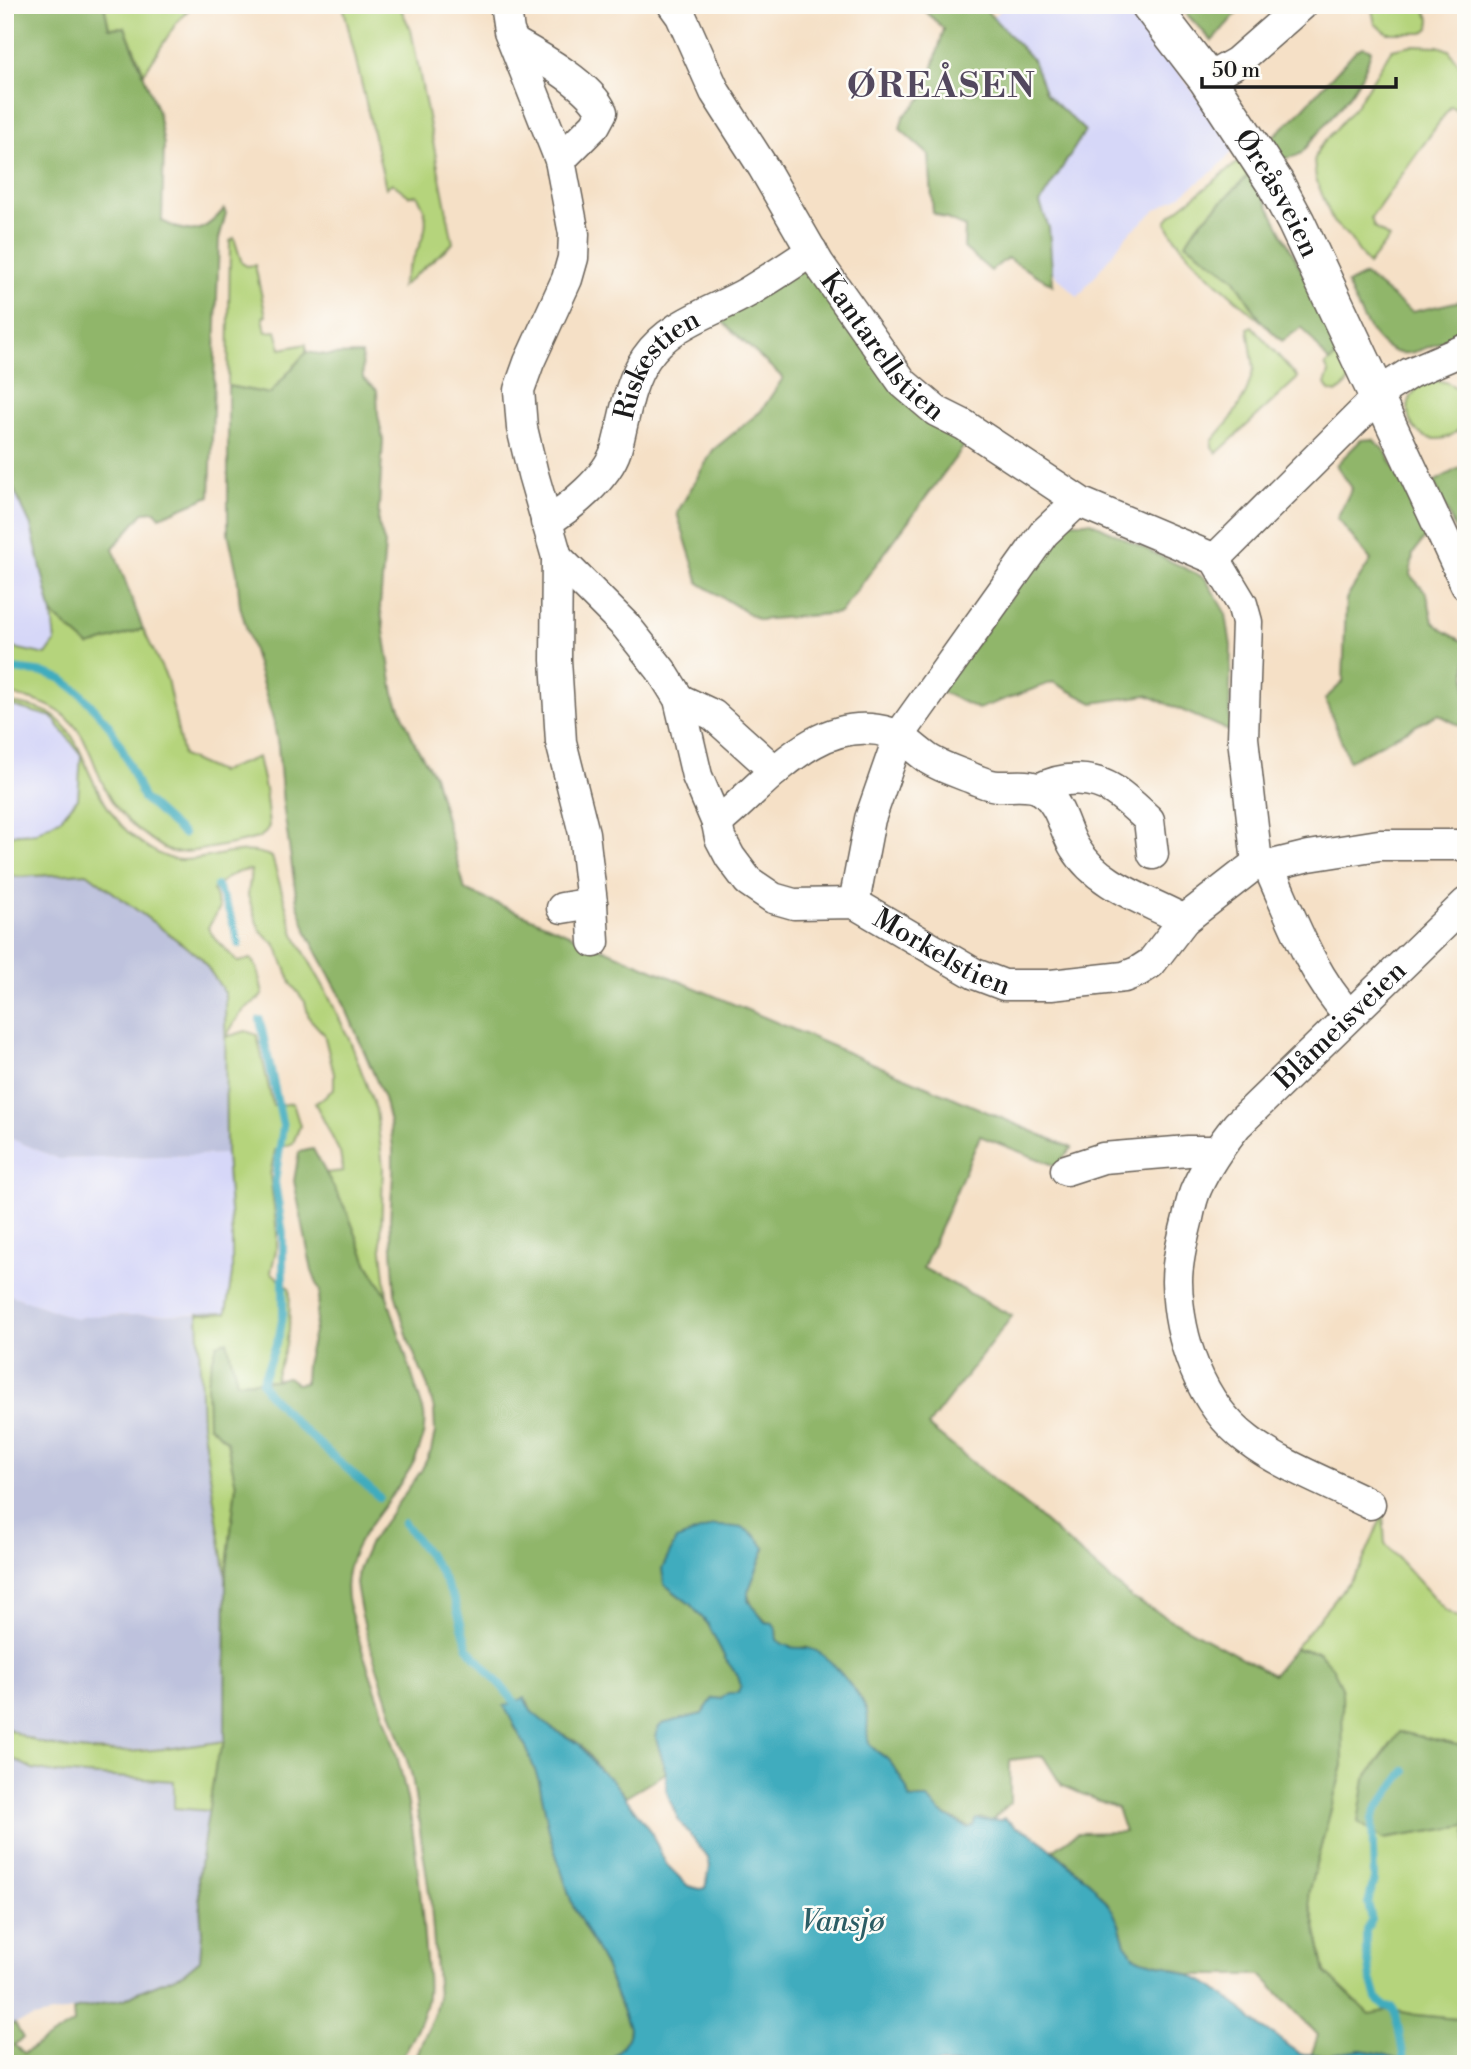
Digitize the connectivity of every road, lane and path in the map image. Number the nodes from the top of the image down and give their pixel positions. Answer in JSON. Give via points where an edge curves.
{"nodes":[{"id":1,"x":507,"y":5,"type":"edge"},
{"id":2,"x":673,"y":5,"type":"edge"},
{"id":3,"x":1150,"y":5,"type":"edge"},
{"id":4,"x":1302,"y":5,"type":"edge"},
{"id":5,"x":515,"y":43,"type":"junction"},
{"id":6,"x":1207,"y":79,"type":"junction"},
{"id":7,"x":559,"y":160,"type":"junction"},
{"id":8,"x":812,"y":251,"type":"junction"},
{"id":9,"x":1466,"y":349,"type":"edge"},
{"id":10,"x":1378,"y":396,"type":"junction"},
{"id":11,"x":1078,"y":500,"type":"junction"},
{"id":12,"x":546,"y":522,"type":"junction"},
{"id":13,"x":557,"y":557,"type":"junction"},
{"id":14,"x":1215,"y":559,"type":"junction"},
{"id":15,"x":1466,"y":585,"type":"edge"},
{"id":16,"x":679,"y":699,"type":"junction"},
{"id":17,"x":899,"y":736,"type":"junction"},
{"id":18,"x":775,"y":771,"type":"junction"},
{"id":19,"x":1040,"y":789,"type":"junction"},
{"id":20,"x":717,"y":823,"type":"junction"},
{"id":21,"x":1465,"y":845,"type":"edge"},
{"id":22,"x":1153,"y":854,"type":"dead end"},
{"id":23,"x":1262,"y":865,"type":"junction"},
{"id":24,"x":592,"y":903,"type":"junction"},
{"id":25,"x":854,"y":903,"type":"junction"},
{"id":26,"x":1466,"y":903,"type":"edge"},
{"id":27,"x":562,"y":908,"type":"dead end"},
{"id":28,"x":1184,"y":920,"type":"junction"},
{"id":29,"x":594,"y":942,"type":"dead end"},
{"id":30,"x":1349,"y":1015,"type":"junction"},
{"id":31,"x":1216,"y":1151,"type":"junction"},
{"id":32,"x":1066,"y":1170,"type":"dead end"},
{"id":33,"x":1370,"y":1504,"type":"dead end"}],
"edges":[{"from":1,"to":5,"type":"street","via":[[509,32]]},
{"from":2,"to":8,"type":"street","name":"Kantarellstien","via":[[715,92]]},
{"from":3,"to":6,"type":"street","name":"Øreåsveien"},
{"from":4,"to":6,"type":"street","via":[[1237,62]]},
{"from":5,"to":7,"type":"street"},
{"from":5,"to":7,"type":"street","via":[[599,103],[602,112],[595,125]]},
{"from":6,"to":10,"type":"street","name":"Øreåsveien","via":[[1293,215]]},
{"from":7,"to":12,"type":"street","via":[[574,233],[573,258],[519,390],[522,428]]},
{"from":8,"to":11,"type":"street","name":"Kantarellstien","via":[[903,383],[936,411]]},
{"from":8,"to":12,"type":"street","name":"Riskestien","via":[[660,341],[634,380],[610,463],[591,487]]},
{"from":9,"to":10,"type":"street","via":[[1410,373]]},
{"from":10,"to":14,"type":"street"},
{"from":10,"to":15,"type":"street"},
{"from":11,"to":14,"type":"street","name":"Kantarellstien"},
{"from":11,"to":17,"type":"street","name":"Morkelstien","via":[[1044,533]]},
{"from":12,"to":13,"type":"street"},
{"from":13,"to":16,"type":"street","via":[[644,646]]},
{"from":13,"to":24,"type":"street","via":[[561,741],[584,833]]},
{"from":14,"to":23,"type":"street","via":[[1242,604],[1247,622],[1244,738]]},
{"from":16,"to":18,"type":"street","via":[[713,715]]},
{"from":16,"to":20,"type":"street","via":[[697,776]]},
{"from":17,"to":18,"type":"street","via":[[868,729],[845,731],[821,738]]},
{"from":17,"to":19,"type":"street","via":[[933,762],[983,783]]},
{"from":17,"to":25,"type":"street","name":"Morkelstien","via":[[870,820]]},
{"from":18,"to":20,"type":"street"},
{"from":19,"to":22,"type":"street","via":[[1079,779],[1114,790],[1149,820]]},
{"from":19,"to":28,"type":"street","via":[[1056,806],[1087,865],[1120,889]]},
{"from":20,"to":25,"type":"street","via":[[725,848],[748,881],[774,898],[794,904]]},
{"from":21,"to":23,"type":"street","via":[[1378,845]]},
{"from":23,"to":28,"type":"street","name":"Morkelstien"},
{"from":23,"to":30,"type":"street","via":[[1333,998]]},
{"from":24,"to":27,"type":"street"},
{"from":24,"to":29,"type":"street"},
{"from":25,"to":28,"type":"street","name":"Morkelstien","via":[[975,974],[1016,986],[1138,972],[1151,963]]},
{"from":26,"to":30,"type":"street","name":"Blåmeisveien"},
{"from":30,"to":31,"type":"street","name":"Blåmeisveien"},
{"from":31,"to":32,"type":"street","via":[[1103,1158]]},
{"from":31,"to":33,"type":"street","name":"Blåmeisveien","via":[[1195,1190],[1177,1279],[1182,1330],[1196,1372],[1219,1413],[1248,1440]]}]}
